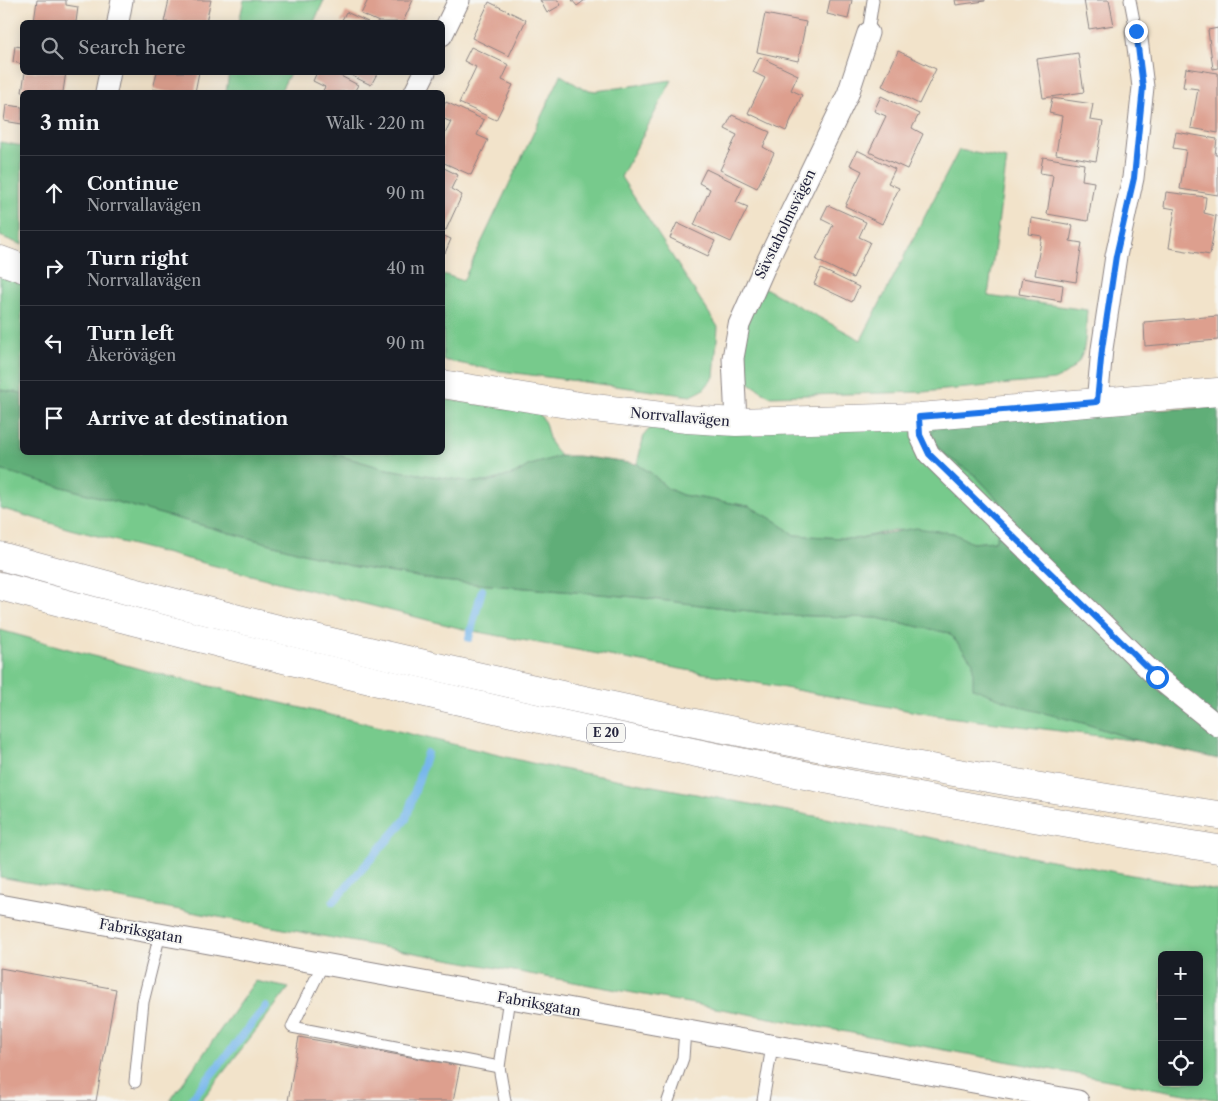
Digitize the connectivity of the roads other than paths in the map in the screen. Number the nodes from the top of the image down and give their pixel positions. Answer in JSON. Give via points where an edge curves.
{"nodes":[{"id":1,"x":122,"y":0,"type":"edge"},
{"id":2,"x":459,"y":0,"type":"edge"},
{"id":3,"x":873,"y":0,"type":"edge"},
{"id":4,"x":1130,"y":0,"type":"edge"},
{"id":5,"x":118,"y":20,"type":"edge"},
{"id":6,"x":445,"y":29,"type":"edge"},
{"id":7,"x":1136,"y":31,"type":"joint"},
{"id":8,"x":868,"y":34,"type":"joint"},
{"id":9,"x":109,"y":75,"type":"edge"},
{"id":10,"x":424,"y":75,"type":"edge"},
{"id":11,"x":106,"y":90,"type":"edge"},
{"id":12,"x":416,"y":90,"type":"edge"},
{"id":13,"x":0,"y":260,"type":"edge"},
{"id":14,"x":20,"y":267,"type":"edge"},
{"id":15,"x":445,"y":384,"type":"edge"},
{"id":16,"x":1218,"y":392,"type":"edge"},
{"id":17,"x":1097,"y":402,"type":"junction"},
{"id":18,"x":919,"y":417,"type":"junction"},
{"id":19,"x":736,"y":422,"type":"junction"},
{"id":20,"x":0,"y":556,"type":"edge"},
{"id":21,"x":0,"y":586,"type":"edge"},
{"id":22,"x":1218,"y":726,"type":"edge"},
{"id":23,"x":1218,"y":815,"type":"edge"},
{"id":24,"x":1218,"y":850,"type":"edge"},
{"id":25,"x":0,"y":905,"type":"edge"},
{"id":26,"x":160,"y":934,"type":"junction"},
{"id":27,"x":323,"y":964,"type":"junction"},
{"id":28,"x":509,"y":998,"type":"junction"},
{"id":29,"x":685,"y":1030,"type":"junction"},
{"id":30,"x":772,"y":1046,"type":"junction"},
{"id":31,"x":499,"y":1068,"type":"junction"},
{"id":32,"x":135,"y":1082,"type":"dead end"},
{"id":33,"x":505,"y":1101,"type":"edge"},
{"id":34,"x":668,"y":1101,"type":"edge"},
{"id":35,"x":763,"y":1101,"type":"edge"},
{"id":36,"x":1078,"y":1101,"type":"edge"}],
"edges":[{"from":1,"to":5,"type":"street"},
{"from":2,"to":6,"type":"street"},
{"from":3,"to":8,"type":"lane"},
{"from":4,"to":7,"type":"lane"},
{"from":7,"to":17,"type":"street","via":[[1143,87],[1134,178],[1116,256]]},
{"from":8,"to":19,"type":"street","name":"Sävstaholmsvägen","via":[[848,94],[738,325],[733,358]]},
{"from":9,"to":11,"type":"street"},
{"from":10,"to":12,"type":"street"},
{"from":13,"to":14,"type":"main road"},
{"from":15,"to":19,"type":"main road","name":"Norrvallavägen","via":[[586,408]]},
{"from":16,"to":17,"type":"main road","name":"Norrvallavägen"},
{"from":17,"to":18,"type":"main road","name":"Norrvallavägen"},
{"from":18,"to":19,"type":"main road","name":"Norrvallavägen"},
{"from":18,"to":22,"type":"street","via":[[920,435],[929,454],[1157,677]]},
{"from":20,"to":23,"type":"main road","number":"E 20","via":[[316,637],[618,708],[855,756]]},
{"from":21,"to":24,"type":"main road","number":"E 20","via":[[239,648],[606,733],[884,790]]},
{"from":25,"to":26,"type":"street","name":"Fabriksgatan"},
{"from":26,"to":27,"type":"street","name":"Fabriksgatan"},
{"from":26,"to":32,"type":"lane","via":[[143,1002]]},
{"from":27,"to":28,"type":"street","name":"Fabriksgatan"},
{"from":27,"to":31,"type":"lane","via":[[292,1027]]},
{"from":28,"to":29,"type":"street","name":"Fabriksgatan"},
{"from":28,"to":31,"type":"lane"},
{"from":29,"to":30,"type":"street","name":"Fabriksgatan"},
{"from":29,"to":34,"type":"lane","via":[[683,1058]]},
{"from":30,"to":35,"type":"lane"},
{"from":30,"to":36,"type":"street","name":"Fabriksgatan"},
{"from":31,"to":33,"type":"lane"}]}
